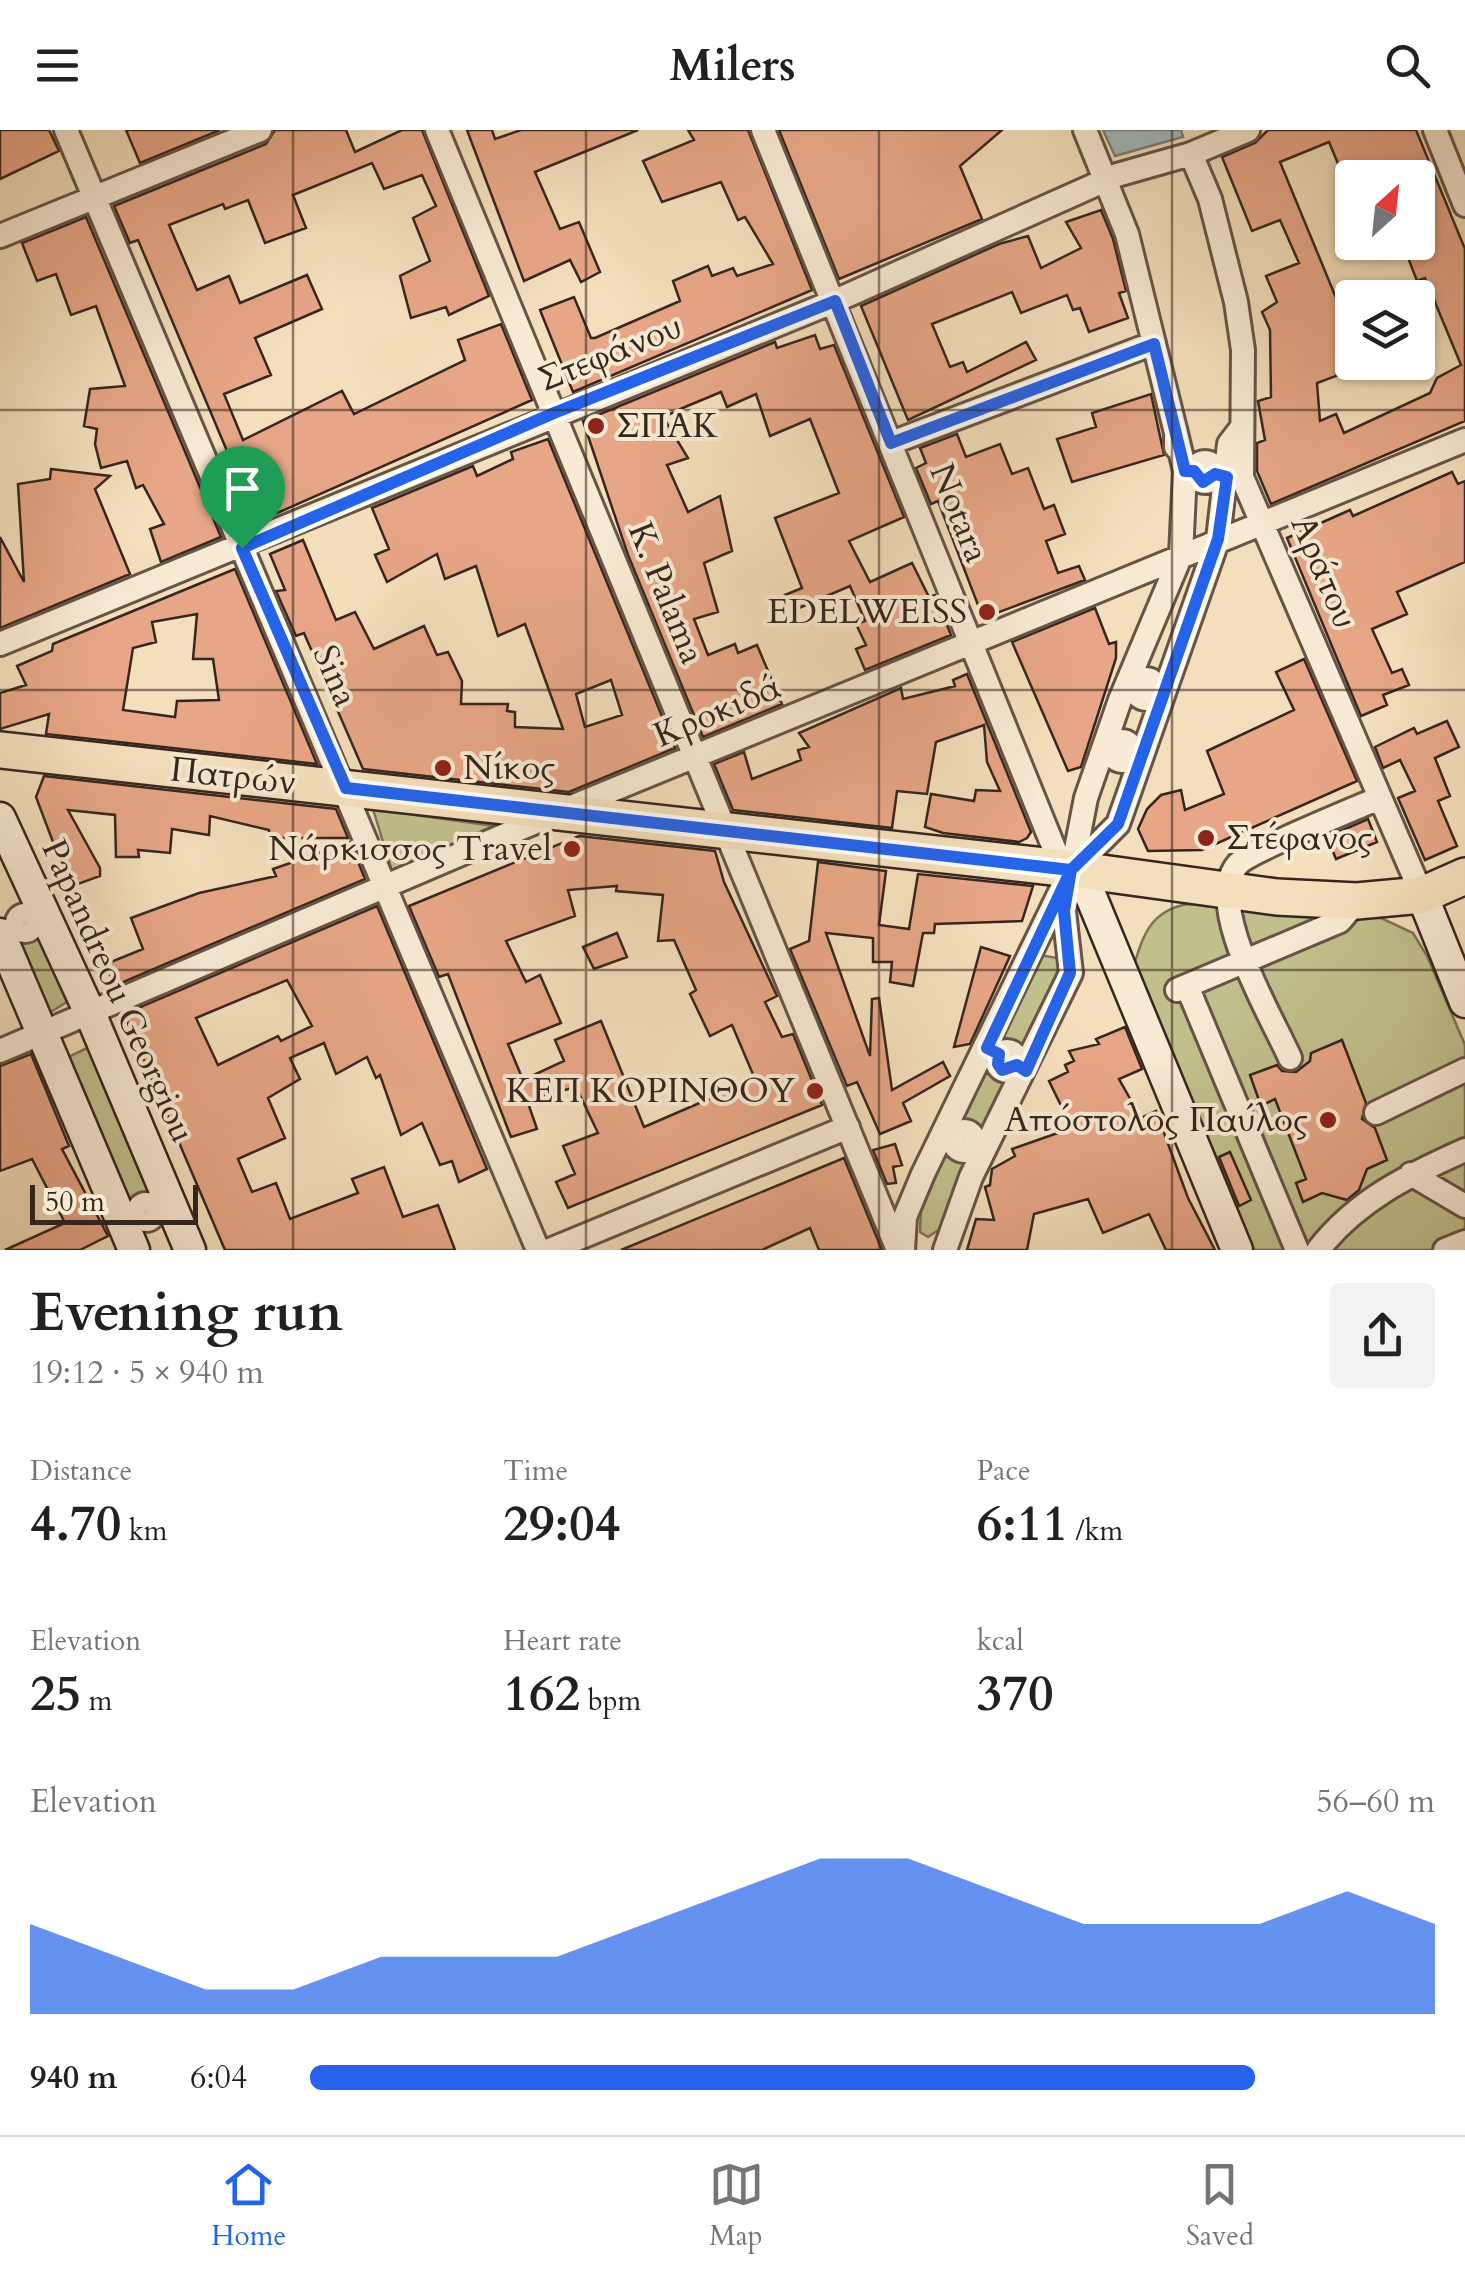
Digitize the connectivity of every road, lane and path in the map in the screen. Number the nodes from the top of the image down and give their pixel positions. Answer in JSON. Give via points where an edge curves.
{"nodes":[{"id":1,"x":66,"y":130,"type":"edge"},
{"id":2,"x":260,"y":130,"type":"edge"},
{"id":3,"x":438,"y":130,"type":"edge"},
{"id":4,"x":763,"y":130,"type":"edge"},
{"id":5,"x":1085,"y":130,"type":"edge"},
{"id":6,"x":1248,"y":130,"type":"edge"},
{"id":7,"x":1435,"y":130,"type":"edge"},
{"id":8,"x":1190,"y":154,"type":"junction"},
{"id":9,"x":1111,"y":178,"type":"junction"},
{"id":10,"x":94,"y":198,"type":"junction"},
{"id":11,"x":1465,"y":205,"type":"edge"},
{"id":12,"x":0,"y":236,"type":"edge"},
{"id":13,"x":835,"y":301,"type":"junction"},
{"id":14,"x":1154,"y":344,"type":"junction"},
{"id":15,"x":554,"y":413,"type":"junction"},
{"id":16,"x":1242,"y":427,"type":"junction"},
{"id":17,"x":1176,"y":433,"type":"junction"},
{"id":18,"x":1465,"y":440,"type":"edge"},
{"id":19,"x":891,"y":443,"type":"junction"},
{"id":20,"x":1205,"y":473,"type":"junction"},
{"id":21,"x":1184,"y":516,"type":"junction"},
{"id":22,"x":1263,"y":523,"type":"junction"},
{"id":23,"x":1214,"y":541,"type":"junction"},
{"id":24,"x":242,"y":548,"type":"junction"},
{"id":25,"x":1180,"y":555,"type":"junction"},
{"id":26,"x":970,"y":643,"type":"junction"},
{"id":27,"x":0,"y":644,"type":"edge"},
{"id":28,"x":1146,"y":690,"type":"junction"},
{"id":29,"x":0,"y":750,"type":"edge"},
{"id":30,"x":1122,"y":753,"type":"junction"},
{"id":31,"x":696,"y":759,"type":"junction"},
{"id":32,"x":346,"y":788,"type":"junction"},
{"id":33,"x":1380,"y":798,"type":"junction"},
{"id":34,"x":559,"y":812,"type":"junction"},
{"id":35,"x":0,"y":818,"type":"edge"},
{"id":36,"x":725,"y":831,"type":"junction"},
{"id":37,"x":1071,"y":870,"type":"junction"},
{"id":38,"x":1465,"y":876,"type":"edge"},
{"id":39,"x":386,"y":889,"type":"junction"},
{"id":40,"x":1225,"y":889,"type":"junction"},
{"id":41,"x":1422,"y":896,"type":"junction"},
{"id":42,"x":1357,"y":901,"type":"junction"},
{"id":43,"x":24,"y":924,"type":"edge"},
{"id":44,"x":1246,"y":960,"type":"junction"},
{"id":45,"x":1465,"y":1002,"type":"edge"},
{"id":46,"x":90,"y":1013,"type":"junction"},
{"id":47,"x":42,"y":1033,"type":"junction"},
{"id":48,"x":0,"y":1051,"type":"edge"},
{"id":49,"x":1290,"y":1058,"type":"dead end"},
{"id":50,"x":1007,"y":1060,"type":"junction"},
{"id":51,"x":1465,"y":1070,"type":"edge"},
{"id":52,"x":1376,"y":1113,"type":"dead end"},
{"id":53,"x":848,"y":1127,"type":"junction"},
{"id":54,"x":964,"y":1141,"type":"junction"},
{"id":55,"x":1465,"y":1150,"type":"edge"},
{"id":56,"x":1411,"y":1174,"type":"junction"},
{"id":57,"x":1465,"y":1206,"type":"edge"},
{"id":58,"x":144,"y":1220,"type":"edge"},
{"id":59,"x":1465,"y":1242,"type":"edge"},
{"id":60,"x":190,"y":1250,"type":"edge"},
{"id":61,"x":538,"y":1250,"type":"edge"},
{"id":62,"x":550,"y":1250,"type":"edge"},
{"id":63,"x":901,"y":1250,"type":"edge"},
{"id":64,"x":945,"y":1250,"type":"edge"},
{"id":65,"x":1237,"y":1250,"type":"edge"},
{"id":66,"x":1297,"y":1250,"type":"edge"},
{"id":67,"x":1318,"y":1250,"type":"edge"},
{"id":68,"x":1445,"y":1250,"type":"edge"}],
"edges":[{"from":1,"to":10,"type":"street","name":"Sina"},
{"from":2,"to":10,"type":"street"},
{"from":3,"to":15,"type":"street","name":"K. Palama"},
{"from":4,"to":13,"type":"street","name":"Notara"},
{"from":5,"to":9,"type":"street"},
{"from":6,"to":8,"type":"street","name":"Στεφάνου"},
{"from":7,"to":11,"type":"street"},
{"from":8,"to":9,"type":"street","name":"Στεφάνου"},
{"from":8,"to":16,"type":"street","name":"Αράτου","via":[[1210,198],[1236,302]]},
{"from":9,"to":13,"type":"street","name":"Στεφάνου"},
{"from":9,"to":14,"type":"street"},
{"from":10,"to":12,"type":"street"},
{"from":10,"to":24,"type":"street","name":"Sina"},
{"from":13,"to":15,"type":"street","name":"Στεφάνου"},
{"from":13,"to":19,"type":"street","name":"Notara"},
{"from":14,"to":17,"type":"street"},
{"from":14,"to":19,"type":"street"},
{"from":15,"to":24,"type":"street","name":"Στεφάνου"},
{"from":15,"to":31,"type":"street","name":"K. Palama"},
{"from":16,"to":20,"type":"street"},
{"from":16,"to":22,"type":"street","name":"Αράτου","via":[[1242,477]]},
{"from":17,"to":20,"type":"street"},
{"from":17,"to":21,"type":"street","via":[[1173,493]]},
{"from":18,"to":22,"type":"street","name":"Κροκιδά"},
{"from":19,"to":26,"type":"street","name":"Notara"},
{"from":20,"to":21,"type":"street"},
{"from":20,"to":23,"type":"street"},
{"from":21,"to":23,"type":"street"},
{"from":21,"to":25,"type":"street"},
{"from":22,"to":23,"type":"street","name":"Κροκιδά"},
{"from":22,"to":33,"type":"street","name":"Αράτου"},
{"from":23,"to":25,"type":"street","name":"Κροκιδά"},
{"from":23,"to":28,"type":"street"},
{"from":24,"to":27,"type":"street","name":"Στεφάνου"},
{"from":24,"to":32,"type":"street","name":"Sina"},
{"from":25,"to":26,"type":"street","name":"Κροκιδά"},
{"from":25,"to":28,"type":"street"},
{"from":26,"to":31,"type":"street","name":"Κροκιδά"},
{"from":26,"to":37,"type":"street","name":"Notara"},
{"from":28,"to":30,"type":"street"},
{"from":28,"to":30,"type":"street"},
{"from":29,"to":32,"type":"main road","name":"Πατρών"},
{"from":30,"to":37,"type":"street"},
{"from":30,"to":37,"type":"street","via":[[1118,824]]},
{"from":31,"to":34,"type":"street","name":"Κροκιδά"},
{"from":31,"to":36,"type":"street","name":"K. Palama"},
{"from":32,"to":34,"type":"main road","name":"Πατρών"},
{"from":32,"to":39,"type":"street","name":"Sina"},
{"from":33,"to":40,"type":"street","via":[[1239,862]]},
{"from":33,"to":41,"type":"street","name":"Αράτου"},
{"from":34,"to":36,"type":"main road","name":"Πατρών"},
{"from":34,"to":39,"type":"street","name":"Κροκιδά"},
{"from":35,"to":43,"type":"main road","name":"Papandreou Georgiou"},
{"from":36,"to":37,"type":"main road","name":"Πατρών"},
{"from":36,"to":53,"type":"street","name":"K. Palama"},
{"from":37,"to":40,"type":"main road","name":"Πατρών"},
{"from":37,"to":50,"type":"street"},
{"from":37,"to":50,"type":"street","via":[[1064,911],[1070,973]]},
{"from":37,"to":65,"type":"main road","name":"Notara"},
{"from":38,"to":41,"type":"main road"},
{"from":39,"to":46,"type":"street","name":"Κροκιδά"},
{"from":39,"to":61,"type":"street","name":"Sina"},
{"from":40,"to":42,"type":"main road","name":"Πατρών"},
{"from":40,"to":44,"type":"street","via":[[1228,917]]},
{"from":41,"to":42,"type":"main road","name":"Πατρών"},
{"from":41,"to":45,"type":"main road","name":"Αράτου"},
{"from":42,"to":44,"type":"street","via":[[1340,921]]},
{"from":43,"to":46,"type":"main road","name":"Papandreou Georgiou"},
{"from":43,"to":47,"type":"main road","name":"Papandreou Georgiou"},
{"from":44,"to":49,"type":"street"},
{"from":44,"to":66,"type":"street","via":[[1182,988]]},
{"from":46,"to":47,"type":"street","name":"Κροκιδά"},
{"from":46,"to":58,"type":"main road","name":"Papandreou Georgiou"},
{"from":47,"to":48,"type":"street","name":"Κροκιδά"},
{"from":47,"to":58,"type":"main road","name":"Papandreou Georgiou"},
{"from":50,"to":54,"type":"street"},
{"from":50,"to":54,"type":"street"},
{"from":51,"to":52,"type":"street"},
{"from":53,"to":62,"type":"street"},
{"from":53,"to":63,"type":"street","name":"K. Palama"},
{"from":54,"to":63,"type":"street","via":[[906,1217]]},
{"from":54,"to":64,"type":"street"},
{"from":55,"to":56,"type":"street"},
{"from":56,"to":57,"type":"street"},
{"from":56,"to":67,"type":"street","via":[[1356,1210]]},
{"from":58,"to":60,"type":"main road","name":"Papandreou Georgiou"},
{"from":59,"to":68,"type":"street"}]}
